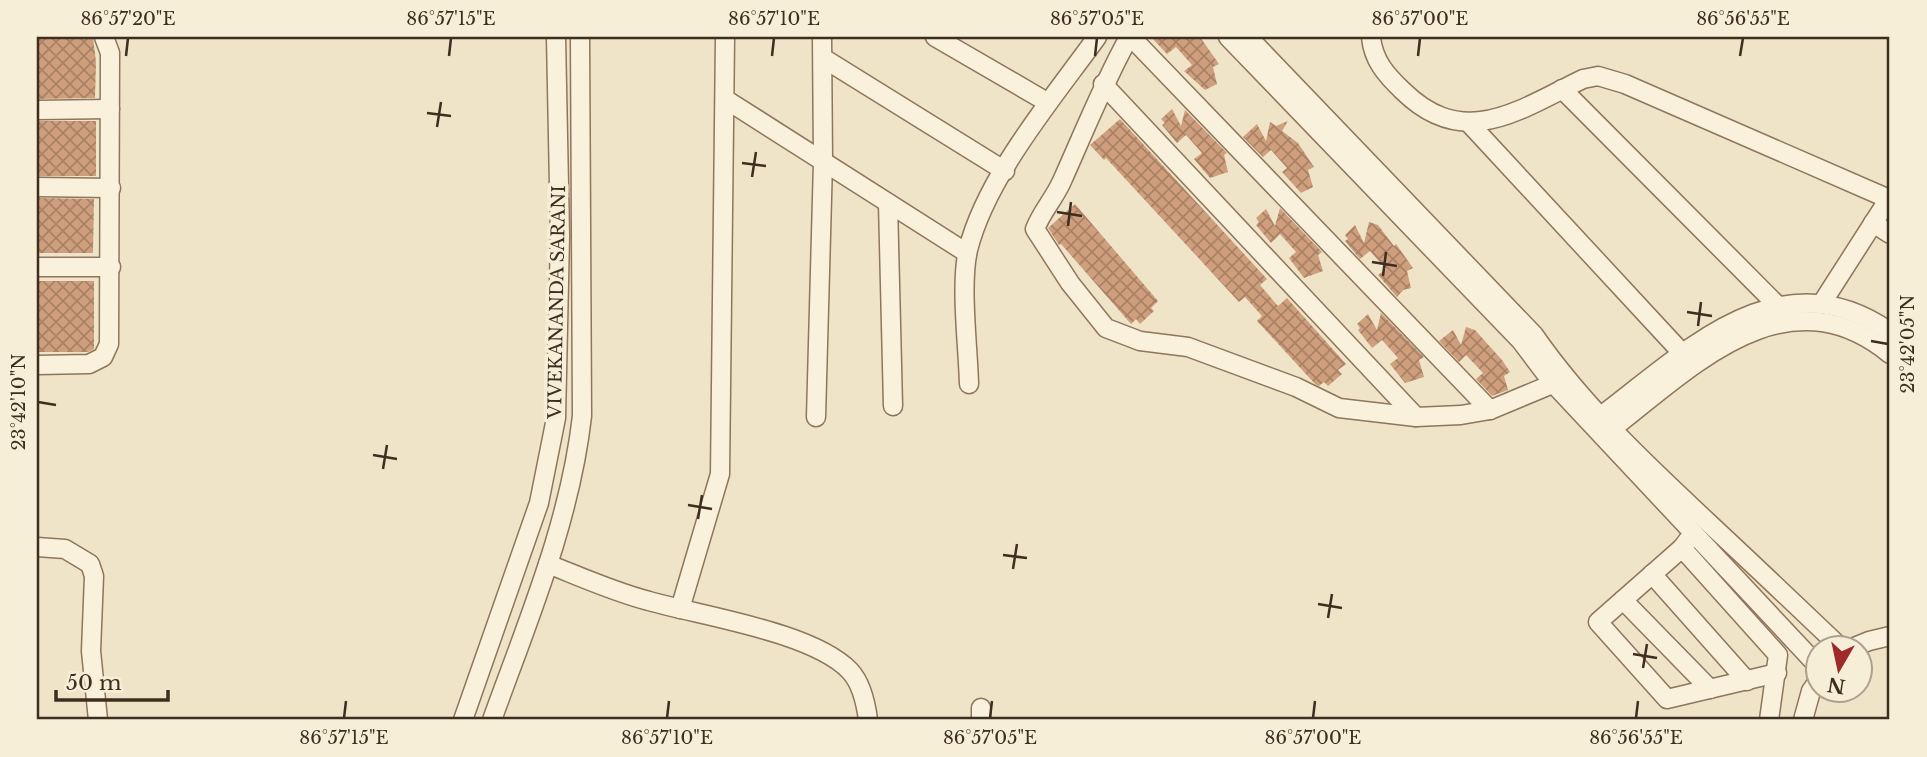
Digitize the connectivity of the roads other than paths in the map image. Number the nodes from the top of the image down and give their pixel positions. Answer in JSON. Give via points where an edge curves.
{"nodes":[{"id":1,"x":104,"y":37,"type":"edge"},
{"id":2,"x":556,"y":37,"type":"edge"},
{"id":3,"x":580,"y":37,"type":"edge"},
{"id":4,"x":725,"y":37,"type":"edge"},
{"id":5,"x":822,"y":37,"type":"edge"},
{"id":6,"x":935,"y":37,"type":"edge"},
{"id":7,"x":1097,"y":37,"type":"edge"},
{"id":8,"x":1130,"y":37,"type":"edge"},
{"id":9,"x":1228,"y":37,"type":"edge"},
{"id":10,"x":1248,"y":37,"type":"edge"},
{"id":11,"x":1371,"y":37,"type":"edge"},
{"id":12,"x":823,"y":58,"type":"junction"},
{"id":13,"x":1103,"y":84,"type":"junction"},
{"id":14,"x":1562,"y":89,"type":"junction"},
{"id":15,"x":558,"y":96,"type":"junction"},
{"id":16,"x":581,"y":96,"type":"junction"},
{"id":17,"x":725,"y":99,"type":"junction"},
{"id":18,"x":1047,"y":102,"type":"junction"},
{"id":19,"x":110,"y":109,"type":"junction"},
{"id":20,"x":37,"y":110,"type":"edge"},
{"id":21,"x":1469,"y":123,"type":"junction"},
{"id":22,"x":823,"y":162,"type":"junction"},
{"id":23,"x":1005,"y":171,"type":"junction"},
{"id":24,"x":37,"y":187,"type":"edge"},
{"id":25,"x":111,"y":188,"type":"junction"},
{"id":26,"x":1890,"y":198,"type":"edge"},
{"id":27,"x":888,"y":203,"type":"junction"},
{"id":28,"x":1873,"y":223,"type":"junction"},
{"id":29,"x":1890,"y":234,"type":"edge"},
{"id":30,"x":967,"y":253,"type":"junction"},
{"id":31,"x":37,"y":267,"type":"edge"},
{"id":32,"x":111,"y":267,"type":"junction"},
{"id":33,"x":1822,"y":303,"type":"junction"},
{"id":34,"x":1777,"y":305,"type":"junction"},
{"id":35,"x":1890,"y":332,"type":"edge"},
{"id":36,"x":1683,"y":354,"type":"junction"},
{"id":37,"x":1890,"y":354,"type":"edge"},
{"id":38,"x":37,"y":365,"type":"edge"},
{"id":39,"x":1560,"y":380,"type":"junction"},
{"id":40,"x":969,"y":384,"type":"dead end"},
{"id":41,"x":893,"y":406,"type":"dead end"},
{"id":42,"x":1490,"y":410,"type":"junction"},
{"id":43,"x":816,"y":417,"type":"dead end"},
{"id":44,"x":1416,"y":417,"type":"junction"},
{"id":45,"x":1613,"y":428,"type":"junction"},
{"id":46,"x":1694,"y":520,"type":"junction"},
{"id":47,"x":37,"y":547,"type":"edge"},
{"id":48,"x":1682,"y":548,"type":"junction"},
{"id":49,"x":548,"y":564,"type":"junction"},
{"id":50,"x":1652,"y":574,"type":"junction"},
{"id":51,"x":1623,"y":600,"type":"junction"},
{"id":52,"x":680,"y":609,"type":"junction"},
{"id":53,"x":1824,"y":634,"type":"edge"},
{"id":54,"x":1794,"y":640,"type":"junction"},
{"id":55,"x":1804,"y":651,"type":"edge"},
{"id":56,"x":1778,"y":655,"type":"junction"},
{"id":57,"x":1777,"y":673,"type":"junction"},
{"id":58,"x":1747,"y":681,"type":"junction"},
{"id":59,"x":1710,"y":689,"type":"junction"},
{"id":60,"x":98,"y":720,"type":"edge"},
{"id":61,"x":463,"y":720,"type":"edge"},
{"id":62,"x":492,"y":720,"type":"edge"},
{"id":63,"x":868,"y":720,"type":"edge"},
{"id":64,"x":1769,"y":720,"type":"edge"}],
"edges":[{"from":1,"to":19,"type":"street","via":[[110,53]]},
{"from":2,"to":15,"type":"street","name":"VIVEKANANDA SARANI"},
{"from":3,"to":16,"type":"street","name":"VIVEKANANDA SARANI"},
{"from":4,"to":17,"type":"street"},
{"from":5,"to":12,"type":"street"},
{"from":6,"to":18,"type":"street"},
{"from":7,"to":18,"type":"street"},
{"from":8,"to":13,"type":"street"},
{"from":8,"to":42,"type":"street"},
{"from":9,"to":39,"type":"street"},
{"from":10,"to":39,"type":"street","via":[[1534,335]]},
{"from":11,"to":21,"type":"street","via":[[1378,64],[1424,111],[1444,120]]},
{"from":12,"to":22,"type":"street"},
{"from":12,"to":23,"type":"street"},
{"from":13,"to":44,"type":"street"},
{"from":13,"to":44,"type":"street","via":[[1060,184],[1035,229],[1106,328],[1140,341],[1188,346],[1339,408]]},
{"from":14,"to":21,"type":"street","via":[[1493,121]]},
{"from":14,"to":26,"type":"street","via":[[1598,76],[1625,84]]},
{"from":14,"to":34,"type":"street"},
{"from":15,"to":16,"type":"street"},
{"from":15,"to":61,"type":"street","name":"VIVEKANANDA SARANI","via":[[556,418],[539,503]]},
{"from":16,"to":49,"type":"street","name":"VIVEKANANDA SARANI","via":[[582,416],[574,475]]},
{"from":17,"to":22,"type":"street"},
{"from":17,"to":52,"type":"street","via":[[720,474]]},
{"from":18,"to":23,"type":"street"},
{"from":19,"to":20,"type":"street"},
{"from":19,"to":25,"type":"street"},
{"from":21,"to":36,"type":"street"},
{"from":22,"to":27,"type":"street"},
{"from":22,"to":43,"type":"street"},
{"from":23,"to":30,"type":"street","via":[[976,225]]},
{"from":24,"to":25,"type":"street"},
{"from":25,"to":32,"type":"street"},
{"from":26,"to":28,"type":"street"},
{"from":27,"to":30,"type":"street"},
{"from":27,"to":41,"type":"street"},
{"from":28,"to":29,"type":"street"},
{"from":28,"to":33,"type":"street"},
{"from":30,"to":40,"type":"street"},
{"from":31,"to":32,"type":"street"},
{"from":32,"to":38,"type":"street","via":[[111,328],[103,357],[89,364]]},
{"from":33,"to":34,"type":"street"},
{"from":33,"to":35,"type":"street","via":[[1860,315]]},
{"from":34,"to":36,"type":"street","via":[[1742,316]]},
{"from":36,"to":45,"type":"street"},
{"from":37,"to":45,"type":"street","via":[[1847,327],[1808,321],[1769,324],[1738,336]]},
{"from":39,"to":42,"type":"street"},
{"from":39,"to":45,"type":"street"},
{"from":39,"to":46,"type":"street"},
{"from":42,"to":44,"type":"street"},
{"from":45,"to":46,"type":"street","via":[[1680,498]]},
{"from":46,"to":48,"type":"street"},
{"from":46,"to":53,"type":"street"},
{"from":46,"to":54,"type":"street"},
{"from":47,"to":60,"type":"street","via":[[65,550],[90,564]]},
{"from":48,"to":50,"type":"street"},
{"from":48,"to":56,"type":"street"},
{"from":49,"to":52,"type":"street","via":[[611,590]]},
{"from":49,"to":62,"type":"street","name":"VIVEKANANDA SARANI"},
{"from":50,"to":51,"type":"street"},
{"from":50,"to":58,"type":"street"},
{"from":51,"to":59,"type":"street"},
{"from":51,"to":59,"type":"street","via":[[1598,622],[1667,699]]},
{"from":52,"to":63,"type":"street","via":[[818,649],[851,672],[866,701]]},
{"from":54,"to":55,"type":"street"},
{"from":54,"to":56,"type":"street"},
{"from":56,"to":57,"type":"street"},
{"from":57,"to":58,"type":"street"},
{"from":57,"to":64,"type":"street"},
{"from":58,"to":59,"type":"street"}]}
